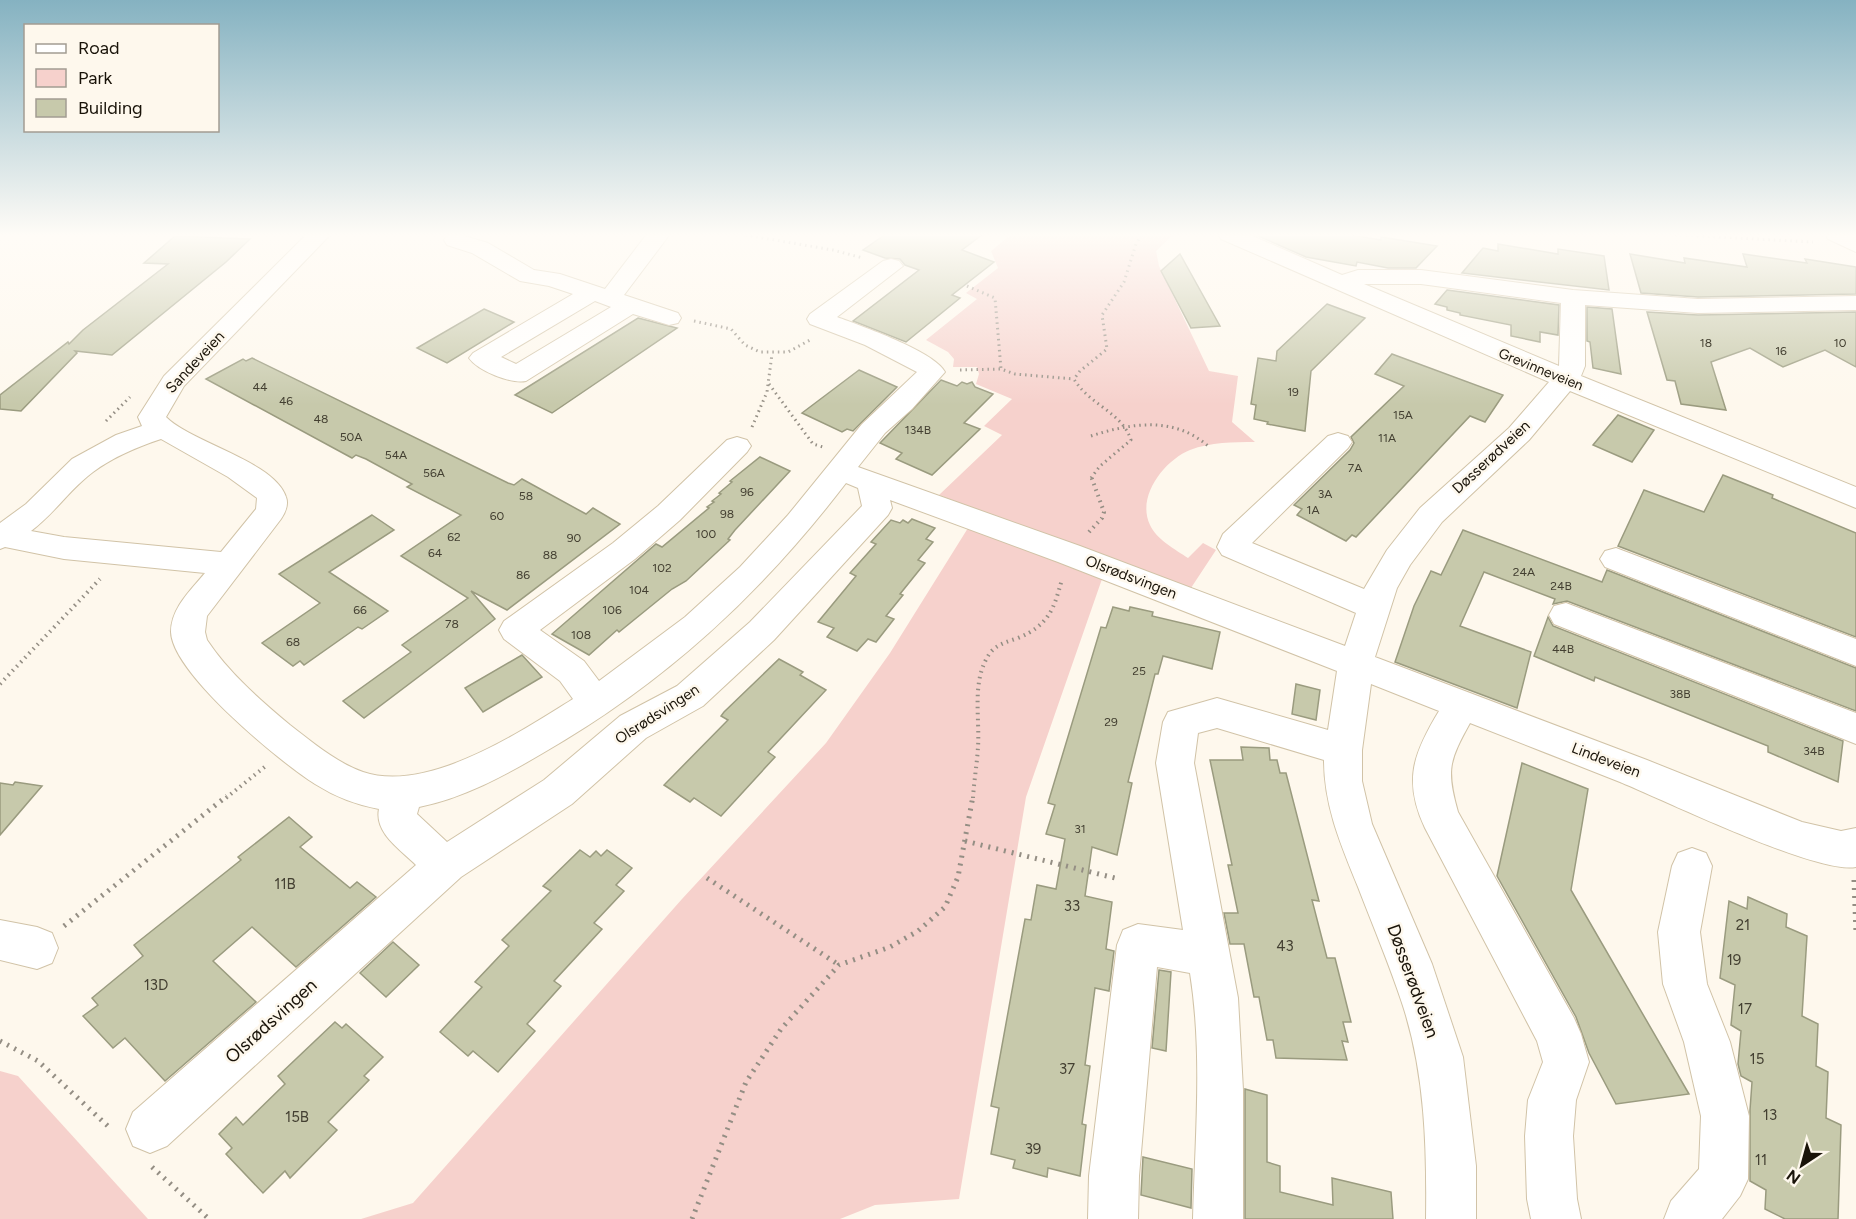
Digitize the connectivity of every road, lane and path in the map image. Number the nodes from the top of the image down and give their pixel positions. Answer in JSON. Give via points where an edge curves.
{"nodes":[{"id":1,"x":263,"y":291,"type":"edge"},
{"id":2,"x":589,"y":291,"type":"edge"},
{"id":3,"x":616,"y":291,"type":"edge"},
{"id":4,"x":857,"y":291,"type":"edge"},
{"id":5,"x":978,"y":291,"type":"edge"},
{"id":6,"x":1118,"y":291,"type":"edge"},
{"id":7,"x":1355,"y":291,"type":"edge"},
{"id":8,"x":1527,"y":291,"type":"edge"},
{"id":9,"x":1573,"y":297,"type":"junction"},
{"id":10,"x":611,"y":298,"type":"junction"},
{"id":11,"x":1856,"y":303,"type":"edge"},
{"id":12,"x":669,"y":318,"type":"joint"},
{"id":13,"x":832,"y":324,"type":"junction"},
{"id":14,"x":772,"y":354,"type":"junction"},
{"id":15,"x":931,"y":369,"type":"junction"},
{"id":16,"x":1000,"y":369,"type":"junction"},
{"id":17,"x":1074,"y":379,"type":"junction"},
{"id":18,"x":1566,"y":379,"type":"junction"},
{"id":19,"x":768,"y":384,"type":"junction"},
{"id":20,"x":1126,"y":428,"type":"junction"},
{"id":21,"x":163,"y":429,"type":"junction"},
{"id":22,"x":1091,"y":436,"type":"dead end"},
{"id":23,"x":1338,"y":442,"type":"dead end"},
{"id":24,"x":737,"y":446,"type":"joint"},
{"id":25,"x":1208,"y":446,"type":"dead end"},
{"id":26,"x":855,"y":469,"type":"junction"},
{"id":27,"x":1856,"y":498,"type":"edge"},
{"id":28,"x":1,"y":537,"type":"edge"},
{"id":29,"x":1069,"y":554,"type":"junction"},
{"id":30,"x":1616,"y":559,"type":"dead end"},
{"id":31,"x":229,"y":564,"type":"junction"},
{"id":32,"x":103,"y":576,"type":"dead end"},
{"id":33,"x":718,"y":606,"type":"junction"},
{"id":34,"x":1374,"y":607,"type":"junction"},
{"id":35,"x":1566,"y":615,"type":"dead end"},
{"id":36,"x":762,"y":631,"type":"junction"},
{"id":37,"x":1856,"y":653,"type":"edge"},
{"id":38,"x":1356,"y":664,"type":"junction"},
{"id":39,"x":0,"y":684,"type":"edge"},
{"id":40,"x":595,"y":702,"type":"junction"},
{"id":41,"x":1461,"y":705,"type":"junction"},
{"id":42,"x":1856,"y":729,"type":"edge"},
{"id":43,"x":534,"y":740,"type":"junction"},
{"id":44,"x":291,"y":746,"type":"junction"},
{"id":45,"x":1343,"y":750,"type":"junction"},
{"id":46,"x":577,"y":775,"type":"junction"},
{"id":47,"x":407,"y":792,"type":"junction"},
{"id":48,"x":965,"y":841,"type":"junction"},
{"id":49,"x":1855,"y":848,"type":"edge"},
{"id":50,"x":447,"y":864,"type":"junction"},
{"id":51,"x":1692,"y":866,"type":"dead end"},
{"id":52,"x":707,"y":878,"type":"dead end"},
{"id":53,"x":1115,"y":878,"type":"dead end"},
{"id":54,"x":1856,"y":933,"type":"edge"},
{"id":55,"x":18,"y":944,"type":"edge"},
{"id":56,"x":1210,"y":957,"type":"junction"},
{"id":57,"x":839,"y":965,"type":"junction"},
{"id":58,"x":0,"y":1041,"type":"edge"},
{"id":59,"x":138,"y":1142,"type":"junction"},
{"id":60,"x":209,"y":1219,"type":"edge"},
{"id":61,"x":692,"y":1219,"type":"edge"},
{"id":62,"x":1113,"y":1219,"type":"edge"},
{"id":63,"x":1218,"y":1219,"type":"edge"},
{"id":64,"x":1451,"y":1219,"type":"edge"},
{"id":65,"x":1557,"y":1219,"type":"edge"},
{"id":66,"x":1689,"y":1219,"type":"edge"}],
"edges":[{"from":1,"to":21,"type":"street","name":"Sandeveien","via":[[173,382],[152,417]]},
{"from":2,"to":10,"type":"street"},
{"from":3,"to":10,"type":"street"},
{"from":4,"to":13,"type":"street","via":[[819,319]]},
{"from":5,"to":16,"type":"path","via":[[995,298]]},
{"from":6,"to":17,"type":"path","via":[[1102,315],[1107,349]]},
{"from":7,"to":18,"type":"street","name":"Grevinneveien"},
{"from":8,"to":9,"type":"street"},
{"from":9,"to":11,"type":"street","via":[[1698,306]]},
{"from":9,"to":18,"type":"street","name":"Døsserødveien","via":[[1572,366]]},
{"from":10,"to":12,"type":"street"},
{"from":12,"to":14,"type":"path","via":[[725,326],[751,349]]},
{"from":13,"to":14,"type":"path","via":[[801,346]]},
{"from":13,"to":15,"type":"street"},
{"from":14,"to":19,"type":"path"},
{"from":15,"to":16,"type":"path"},
{"from":15,"to":26,"type":"street","via":[[873,429]]},
{"from":16,"to":17,"type":"path"},
{"from":17,"to":20,"type":"path","via":[[1080,391]]},
{"from":18,"to":27,"type":"street","name":"Grevinneveien"},
{"from":18,"to":34,"type":"street","name":"Døsserødveien","via":[[1520,434],[1431,515],[1398,558]]},
{"from":19,"to":24,"type":"path","via":[[757,420]]},
{"from":19,"to":26,"type":"path","via":[[813,444]]},
{"from":20,"to":22,"type":"path"},
{"from":20,"to":25,"type":"path","via":[[1178,427]]},
{"from":20,"to":29,"type":"path","via":[[1131,440],[1091,476],[1104,512],[1102,518]]},
{"from":21,"to":28,"type":"street","via":[[126,441],[82,466],[37,511]]},
{"from":21,"to":31,"type":"street","via":[[257,482],[272,495],[270,512]]},
{"from":23,"to":34,"type":"street","via":[[1233,547]]},
{"from":24,"to":40,"type":"street","via":[[624,551],[516,630],[572,671]]},
{"from":26,"to":29,"type":"street","name":"Olsrødsvingen"},
{"from":26,"to":33,"type":"street"},
{"from":26,"to":36,"type":"street","name":"Olsrødsvingen","via":[[877,508]]},
{"from":28,"to":31,"type":"street","via":[[64,548]]},
{"from":29,"to":38,"type":"street","name":"Olsrødsvingen"},
{"from":29,"to":48,"type":"path","via":[[1050,615],[1036,628],[1000,644],[980,672],[976,782]]},
{"from":30,"to":37,"type":"street"},
{"from":31,"to":44,"type":"street","via":[[191,613],[190,640],[235,696]]},
{"from":32,"to":39,"type":"path"},
{"from":33,"to":36,"type":"street"},
{"from":33,"to":40,"type":"street","via":[[658,658]]},
{"from":34,"to":38,"type":"street","name":"Døsserødveien"},
{"from":35,"to":42,"type":"street"},
{"from":36,"to":46,"type":"street","name":"Olsrødsvingen","via":[[690,696],[633,727]]},
{"from":38,"to":41,"type":"street","name":"Lindeveien"},
{"from":38,"to":45,"type":"street","name":"Døsserødveien"},
{"from":40,"to":43,"type":"street"},
{"from":41,"to":49,"type":"street","name":"Lindeveien","via":[[1800,838],[1841,849]]},
{"from":41,"to":65,"type":"street","via":[[1430,771],[1433,791],[1439,816],[1558,1034],[1566,1062],[1552,1100],[1549,1136],[1552,1199]]},
{"from":43,"to":46,"type":"street"},
{"from":43,"to":47,"type":"street","via":[[463,779]]},
{"from":44,"to":47,"type":"street","via":[[355,785],[377,792]]},
{"from":44,"to":55,"type":"path"},
{"from":45,"to":56,"type":"street","via":[[1217,712],[1181,722],[1175,763]]},
{"from":45,"to":64,"type":"street","name":"Døsserødveien","via":[[1342,781],[1352,825],[1410,964],[1440,1057]]},
{"from":46,"to":50,"type":"street","name":"Olsrødsvingen","via":[[558,792]]},
{"from":47,"to":50,"type":"street","via":[[397,811],[398,822],[440,862]]},
{"from":48,"to":53,"type":"path"},
{"from":48,"to":57,"type":"path","via":[[951,894],[932,920],[890,947]]},
{"from":49,"to":54,"type":"path"},
{"from":50,"to":59,"type":"street","name":"Olsrødsvingen"},
{"from":51,"to":66,"type":"street","via":[[1679,932],[1685,984],[1707,1042],[1725,1116],[1724,1179]]},
{"from":52,"to":57,"type":"path"},
{"from":56,"to":62,"type":"street","via":[[1138,945]]},
{"from":56,"to":63,"type":"street","via":[[1220,1090]]},
{"from":57,"to":61,"type":"path","via":[[781,1029],[746,1082]]},
{"from":58,"to":59,"type":"path","via":[[38,1061]]},
{"from":59,"to":60,"type":"path"}]}
